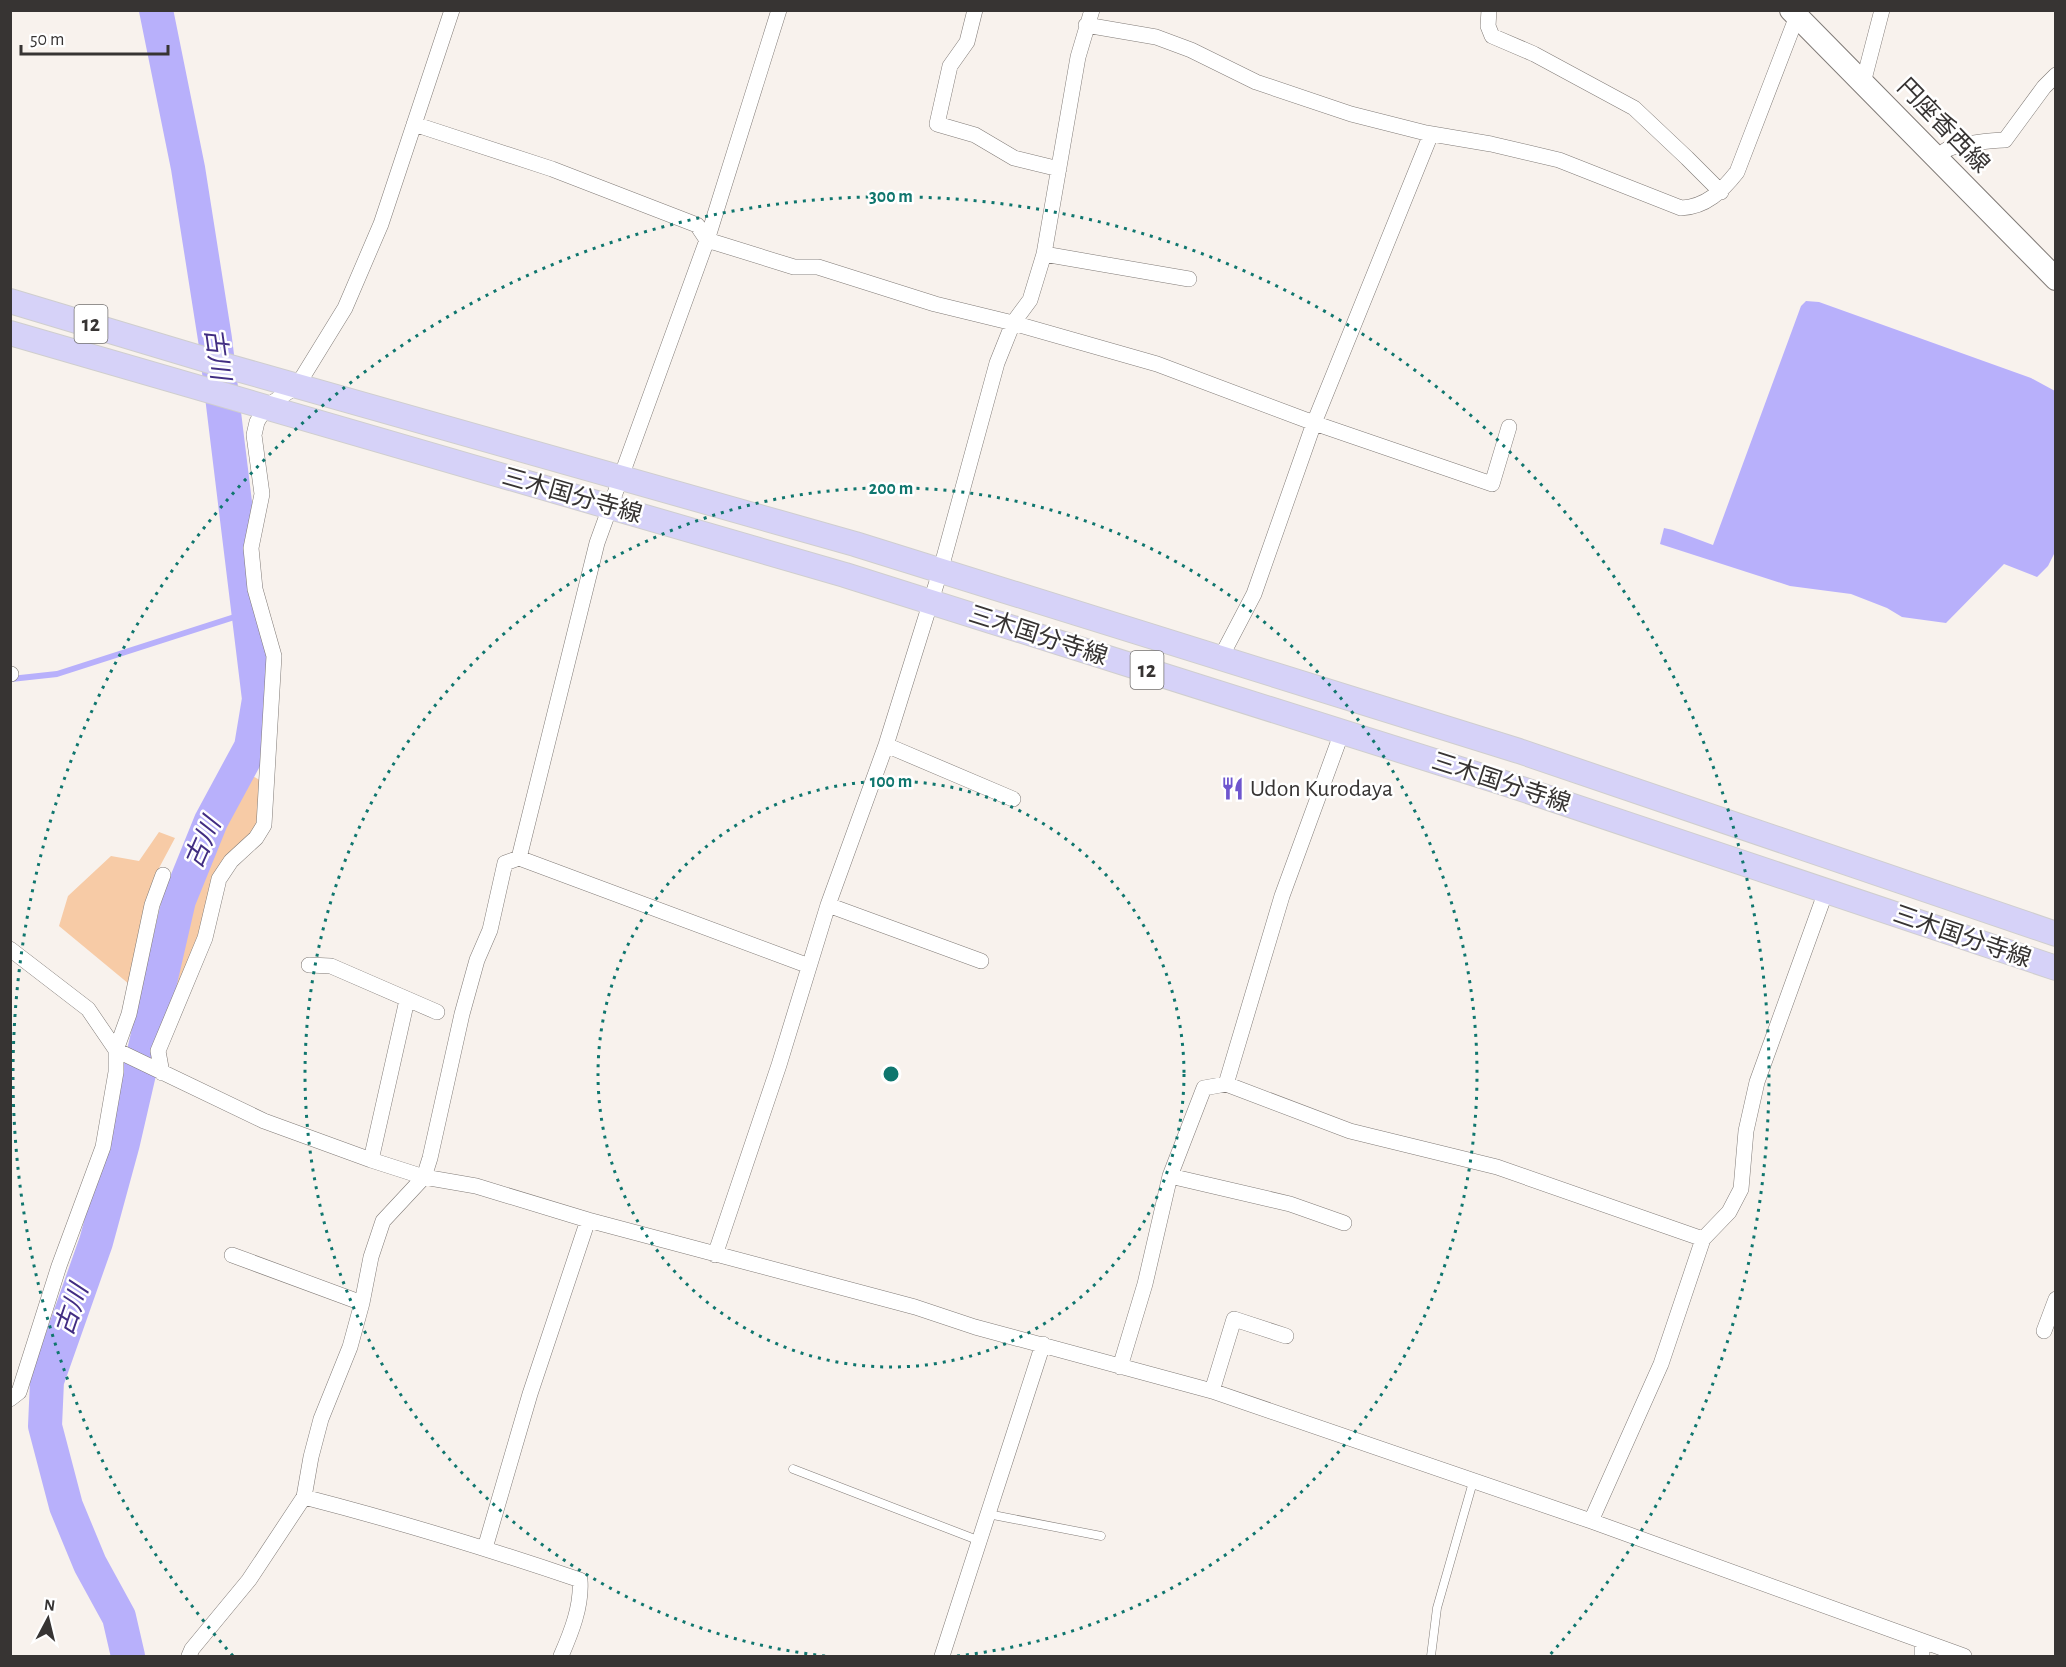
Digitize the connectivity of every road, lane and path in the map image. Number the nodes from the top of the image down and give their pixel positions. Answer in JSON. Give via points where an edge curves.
{"nodes":[{"id":1,"x":452,"y":10,"type":"edge"},
{"id":2,"x":779,"y":10,"type":"edge"},
{"id":3,"x":975,"y":10,"type":"edge"},
{"id":4,"x":1489,"y":10,"type":"edge"},
{"id":5,"x":1882,"y":10,"type":"edge"},
{"id":6,"x":1794,"y":13,"type":"edge"},
{"id":7,"x":1089,"y":18,"type":"edge"},
{"id":8,"x":2055,"y":75,"type":"edge"},
{"id":9,"x":1863,"y":83,"type":"junction"},
{"id":10,"x":414,"y":124,"type":"junction"},
{"id":11,"x":1431,"y":134,"type":"junction"},
{"id":12,"x":1937,"y":159,"type":"junction"},
{"id":13,"x":1059,"y":169,"type":"junction"},
{"id":14,"x":1721,"y":192,"type":"junction"},
{"id":15,"x":707,"y":240,"type":"junction"},
{"id":16,"x":1044,"y":254,"type":"junction"},
{"id":17,"x":1189,"y":279,"type":"dead end"},
{"id":18,"x":2055,"y":279,"type":"edge"},
{"id":19,"x":10,"y":301,"type":"edge"},
{"id":20,"x":1013,"y":323,"type":"junction"},
{"id":21,"x":10,"y":333,"type":"edge"},
{"id":22,"x":297,"y":386,"type":"junction"},
{"id":23,"x":266,"y":407,"type":"junction"},
{"id":24,"x":1314,"y":423,"type":"junction"},
{"id":25,"x":1509,"y":427,"type":"dead end"},
{"id":26,"x":621,"y":478,"type":"junction"},
{"id":27,"x":612,"y":507,"type":"junction"},
{"id":28,"x":940,"y":572,"type":"junction"},
{"id":29,"x":931,"y":602,"type":"junction"},
{"id":30,"x":1220,"y":658,"type":"junction"},
{"id":31,"x":1342,"y":732,"type":"junction"},
{"id":32,"x":886,"y":746,"type":"junction"},
{"id":33,"x":1013,"y":799,"type":"dead end"},
{"id":34,"x":519,"y":858,"type":"junction"},
{"id":35,"x":163,"y":875,"type":"dead end"},
{"id":36,"x":1826,"y":891,"type":"junction"},
{"id":37,"x":828,"y":904,"type":"junction"},
{"id":38,"x":2055,"y":934,"type":"edge"},
{"id":39,"x":10,"y":949,"type":"edge"},
{"id":40,"x":981,"y":961,"type":"dead end"},
{"id":41,"x":309,"y":965,"type":"dead end"},
{"id":42,"x":809,"y":966,"type":"junction"},
{"id":43,"x":2055,"y":968,"type":"edge"},
{"id":44,"x":407,"y":999,"type":"junction"},
{"id":45,"x":437,"y":1012,"type":"dead end"},
{"id":46,"x":121,"y":1052,"type":"junction"},
{"id":47,"x":156,"y":1070,"type":"junction"},
{"id":48,"x":1226,"y":1084,"type":"junction"},
{"id":49,"x":371,"y":1160,"type":"junction"},
{"id":50,"x":1170,"y":1176,"type":"junction"},
{"id":51,"x":424,"y":1177,"type":"junction"},
{"id":52,"x":588,"y":1220,"type":"junction"},
{"id":53,"x":1344,"y":1223,"type":"dead end"},
{"id":54,"x":1703,"y":1239,"type":"junction"},
{"id":55,"x":232,"y":1255,"type":"dead end"},
{"id":56,"x":715,"y":1255,"type":"junction"},
{"id":57,"x":2055,"y":1299,"type":"edge"},
{"id":58,"x":362,"y":1304,"type":"junction"},
{"id":59,"x":2044,"y":1331,"type":"dead end"},
{"id":60,"x":1286,"y":1335,"type":"dead end"},
{"id":61,"x":1043,"y":1344,"type":"junction"},
{"id":62,"x":1120,"y":1367,"type":"junction"},
{"id":63,"x":1212,"y":1392,"type":"junction"},
{"id":64,"x":10,"y":1399,"type":"edge"},
{"id":65,"x":793,"y":1469,"type":"dead end"},
{"id":66,"x":1473,"y":1482,"type":"junction"},
{"id":67,"x":303,"y":1497,"type":"junction"},
{"id":68,"x":988,"y":1514,"type":"junction"},
{"id":69,"x":1591,"y":1521,"type":"junction"},
{"id":70,"x":1101,"y":1536,"type":"dead end"},
{"id":71,"x":980,"y":1541,"type":"junction"},
{"id":72,"x":485,"y":1548,"type":"junction"},
{"id":73,"x":1922,"y":1649,"type":"edge"},
{"id":74,"x":189,"y":1656,"type":"edge"},
{"id":75,"x":561,"y":1656,"type":"edge"},
{"id":76,"x":942,"y":1656,"type":"edge"},
{"id":77,"x":1431,"y":1656,"type":"edge"},
{"id":78,"x":1964,"y":1656,"type":"edge"}],
"edges":[{"from":1,"to":10,"type":"street"},
{"from":2,"to":15,"type":"street"},
{"from":3,"to":13,"type":"street","via":[[967,42],[950,66],[937,124],[975,135],[1014,158]]},
{"from":4,"to":14,"type":"street","via":[[1492,36],[1634,108]]},
{"from":5,"to":9,"type":"street"},
{"from":6,"to":9,"type":"main road","name":"円座香西線"},
{"from":6,"to":14,"type":"street","via":[[1737,172]]},
{"from":7,"to":11,"type":"street","via":[[1191,50],[1256,82],[1351,114]]},
{"from":7,"to":13,"type":"street","via":[[1078,57]]},
{"from":8,"to":12,"type":"street","via":[[2005,140],[1987,140],[1947,150]]},
{"from":9,"to":12,"type":"main road","name":"円座香西線"},
{"from":10,"to":15,"type":"street","via":[[552,169],[697,225]]},
{"from":10,"to":22,"type":"street","via":[[381,224],[345,308]]},
{"from":11,"to":14,"type":"street","via":[[1559,160],[1681,208],[1695,208]]},
{"from":11,"to":24,"type":"street"},
{"from":12,"to":18,"type":"main road","name":"円座香西線"},
{"from":13,"to":16,"type":"street"},
{"from":15,"to":20,"type":"street","via":[[794,267],[818,267],[935,304]]},
{"from":15,"to":26,"type":"street"},
{"from":16,"to":17,"type":"street"},
{"from":16,"to":20,"type":"street","via":[[1030,300]]},
{"from":19,"to":22,"type":"main road","name":"三木国分寺線","number":"12"},
{"from":20,"to":24,"type":"street","via":[[1157,364]]},
{"from":20,"to":28,"type":"street","via":[[997,363]]},
{"from":21,"to":23,"type":"main road","name":"三木国分寺線","number":"12"},
{"from":22,"to":23,"type":"street"},
{"from":22,"to":26,"type":"main road","name":"三木国分寺線","number":"12"},
{"from":23,"to":27,"type":"main road","name":"三木国分寺線","number":"12"},
{"from":23,"to":47,"type":"street","via":[[254,435],[262,494],[251,548],[255,589],[274,656],[264,825],[219,879],[206,938],[158,1051]]},
{"from":24,"to":25,"type":"street","via":[[1492,484]]},
{"from":24,"to":30,"type":"street","via":[[1254,594]]},
{"from":26,"to":27,"type":"street"},
{"from":26,"to":28,"type":"main road","name":"三木国分寺線","number":"12"},
{"from":27,"to":29,"type":"main road","name":"三木国分寺線","number":"12"},
{"from":27,"to":34,"type":"street","via":[[597,543]]},
{"from":28,"to":29,"type":"street"},
{"from":28,"to":30,"type":"main road","name":"三木国分寺線","number":"12"},
{"from":29,"to":31,"type":"main road","name":"三木国分寺線","number":"12"},
{"from":29,"to":32,"type":"street"},
{"from":30,"to":38,"type":"main road","name":"三木国分寺線","number":"12","via":[[1519,751]]},
{"from":31,"to":36,"type":"main road","name":"三木国分寺線","number":"12"},
{"from":31,"to":48,"type":"street","via":[[1282,896]]},
{"from":32,"to":33,"type":"street"},
{"from":32,"to":37,"type":"street"},
{"from":34,"to":42,"type":"street"},
{"from":34,"to":51,"type":"street","via":[[505,863],[490,930],[462,1014]]},
{"from":35,"to":46,"type":"street","via":[[152,905]]},
{"from":36,"to":43,"type":"main road","name":"三木国分寺線","number":"12"},
{"from":36,"to":54,"type":"street","via":[[1756,1082],[1746,1131],[1741,1190],[1729,1212]]},
{"from":37,"to":40,"type":"street"},
{"from":37,"to":42,"type":"street"},
{"from":39,"to":46,"type":"street","via":[[87,1009]]},
{"from":41,"to":44,"type":"street","via":[[331,966]]},
{"from":42,"to":56,"type":"street"},
{"from":44,"to":45,"type":"street"},
{"from":44,"to":49,"type":"street"},
{"from":46,"to":47,"type":"street"},
{"from":46,"to":64,"type":"street","via":[[103,1147],[19,1392]]},
{"from":47,"to":49,"type":"street","via":[[264,1121]]},
{"from":48,"to":50,"type":"street","via":[[1204,1088]]},
{"from":48,"to":54,"type":"street","via":[[1350,1131],[1497,1167]]},
{"from":49,"to":51,"type":"street"},
{"from":50,"to":53,"type":"street","via":[[1290,1204]]},
{"from":50,"to":62,"type":"street","via":[[1145,1284]]},
{"from":51,"to":52,"type":"street","via":[[476,1186]]},
{"from":51,"to":58,"type":"street","via":[[383,1221]]},
{"from":52,"to":56,"type":"street"},
{"from":52,"to":72,"type":"street","via":[[530,1394]]},
{"from":54,"to":69,"type":"street","via":[[1661,1364]]},
{"from":55,"to":58,"type":"street"},
{"from":56,"to":61,"type":"street"},
{"from":57,"to":59,"type":"street"},
{"from":58,"to":67,"type":"street","via":[[350,1347],[321,1419]]},
{"from":60,"to":63,"type":"street","via":[[1234,1319]]},
{"from":61,"to":62,"type":"street"},
{"from":61,"to":68,"type":"street"},
{"from":62,"to":63,"type":"street"},
{"from":63,"to":66,"type":"street"},
{"from":65,"to":71,"type":"lane"},
{"from":66,"to":69,"type":"street"},
{"from":66,"to":77,"type":"lane","via":[[1437,1608]]},
{"from":67,"to":72,"type":"street"},
{"from":67,"to":74,"type":"street","via":[[249,1580]]},
{"from":68,"to":70,"type":"lane"},
{"from":68,"to":71,"type":"street"},
{"from":69,"to":73,"type":"street"},
{"from":71,"to":76,"type":"street"},
{"from":72,"to":75,"type":"street","via":[[580,1580],[581,1594]]},
{"from":73,"to":78,"type":"street"}]}
